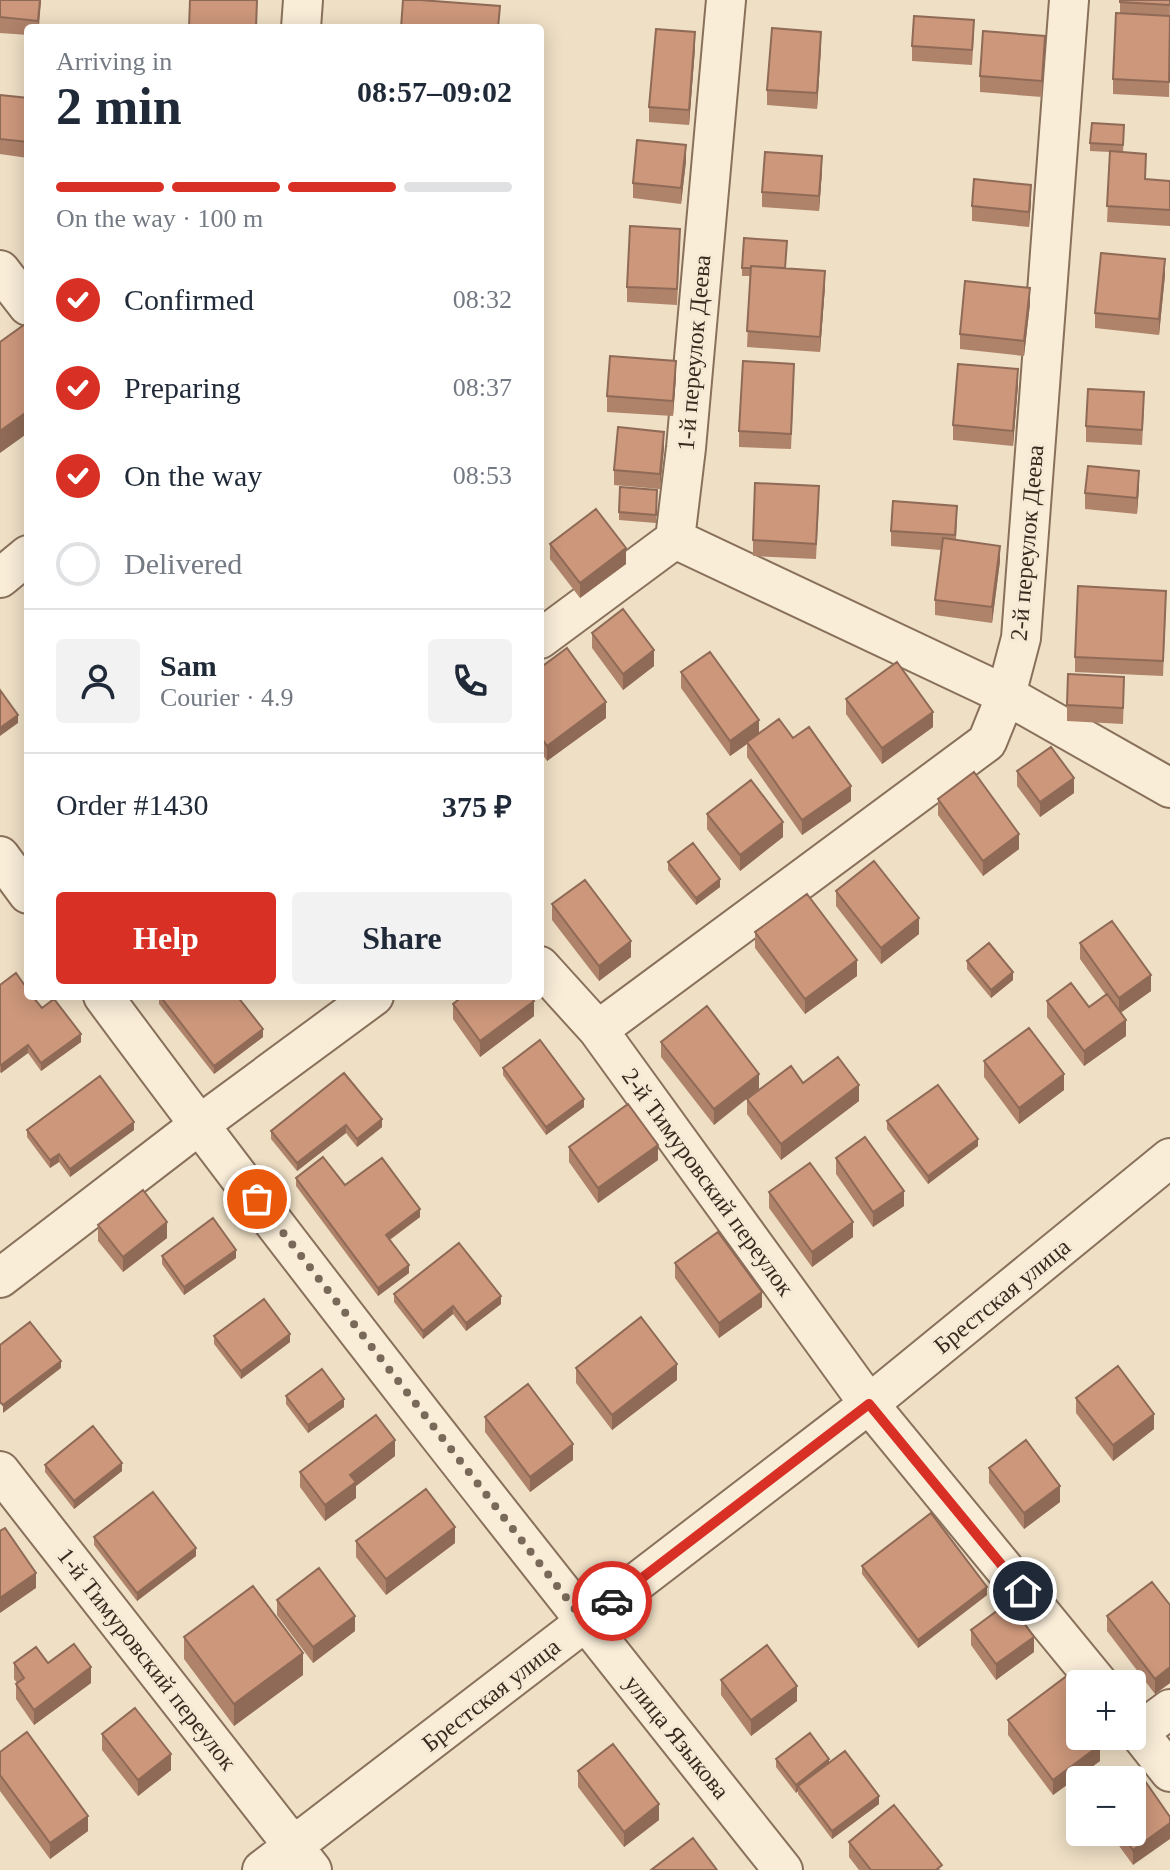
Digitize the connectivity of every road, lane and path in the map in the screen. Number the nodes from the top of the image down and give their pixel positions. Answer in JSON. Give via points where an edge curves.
{"nodes":[{"id":1,"x":303,"y":0,"type":"edge"},
{"id":2,"x":726,"y":0,"type":"edge"},
{"id":3,"x":1069,"y":0,"type":"edge"},
{"id":4,"x":301,"y":24,"type":"edge"},
{"id":5,"x":0,"y":270,"type":"edge"},
{"id":6,"x":24,"y":301,"type":"edge"},
{"id":7,"x":675,"y":539,"type":"junction"},
{"id":8,"x":24,"y":558,"type":"edge"},
{"id":9,"x":0,"y":578,"type":"edge"},
{"id":10,"x":544,"y":636,"type":"edge"},
{"id":11,"x":1006,"y":695,"type":"junction"},
{"id":12,"x":1170,"y":788,"type":"edge"},
{"id":13,"x":0,"y":856,"type":"edge"},
{"id":14,"x":24,"y":889,"type":"edge"},
{"id":15,"x":544,"y":970,"type":"edge"},
{"id":16,"x":106,"y":1000,"type":"edge"},
{"id":17,"x":369,"y":1000,"type":"edge"},
{"id":18,"x":598,"y":1030,"type":"junction"},
{"id":19,"x":199,"y":1125,"type":"junction"},
{"id":20,"x":1170,"y":1158,"type":"edge"},
{"id":21,"x":0,"y":1278,"type":"edge"},
{"id":22,"x":869,"y":1404,"type":"junction"},
{"id":23,"x":5,"y":1490,"type":"edge"},
{"id":24,"x":585,"y":1622,"type":"junction"},
{"id":25,"x":1088,"y":1670,"type":"edge"},
{"id":26,"x":1170,"y":1709,"type":"edge"},
{"id":27,"x":1146,"y":1722,"type":"edge"},
{"id":28,"x":1146,"y":1741,"type":"edge"},
{"id":29,"x":1170,"y":1772,"type":"edge"},
{"id":30,"x":303,"y":1858,"type":"edge"},
{"id":31,"x":262,"y":1870,"type":"edge"},
{"id":32,"x":783,"y":1870,"type":"edge"}],
"edges":[{"from":1,"to":4,"type":"street"},
{"from":2,"to":7,"type":"street","name":"1-й переулок Деева"},
{"from":3,"to":11,"type":"street","name":"2-й переулок Деева","via":[[1021,638]]},
{"from":5,"to":6,"type":"street"},
{"from":7,"to":10,"type":"street"},
{"from":7,"to":11,"type":"street"},
{"from":8,"to":9,"type":"street"},
{"from":11,"to":12,"type":"street"},
{"from":11,"to":18,"type":"street","name":"2-й переулок Деева","via":[[987,742]]},
{"from":13,"to":14,"type":"street"},
{"from":15,"to":18,"type":"street","name":"2-й Тимуровский переулок"},
{"from":16,"to":19,"type":"street","name":"улица Языкова"},
{"from":17,"to":19,"type":"street"},
{"from":18,"to":22,"type":"street","name":"2-й Тимуровский переулок"},
{"from":19,"to":21,"type":"street"},
{"from":19,"to":24,"type":"street","name":"улица Языкова"},
{"from":20,"to":22,"type":"street","name":"Брестская улица"},
{"from":22,"to":24,"type":"street","name":"Брестская улица"},
{"from":22,"to":25,"type":"street","name":"2-й Тимуровский переулок"},
{"from":23,"to":30,"type":"street","name":"1-й Тимуровский переулок"},
{"from":24,"to":30,"type":"street","name":"Брестская улица"},
{"from":24,"to":32,"type":"street","name":"улица Языкова"},
{"from":26,"to":27,"type":"street"},
{"from":28,"to":29,"type":"street"},
{"from":30,"to":31,"type":"street","name":"Брестская улица"}]}
